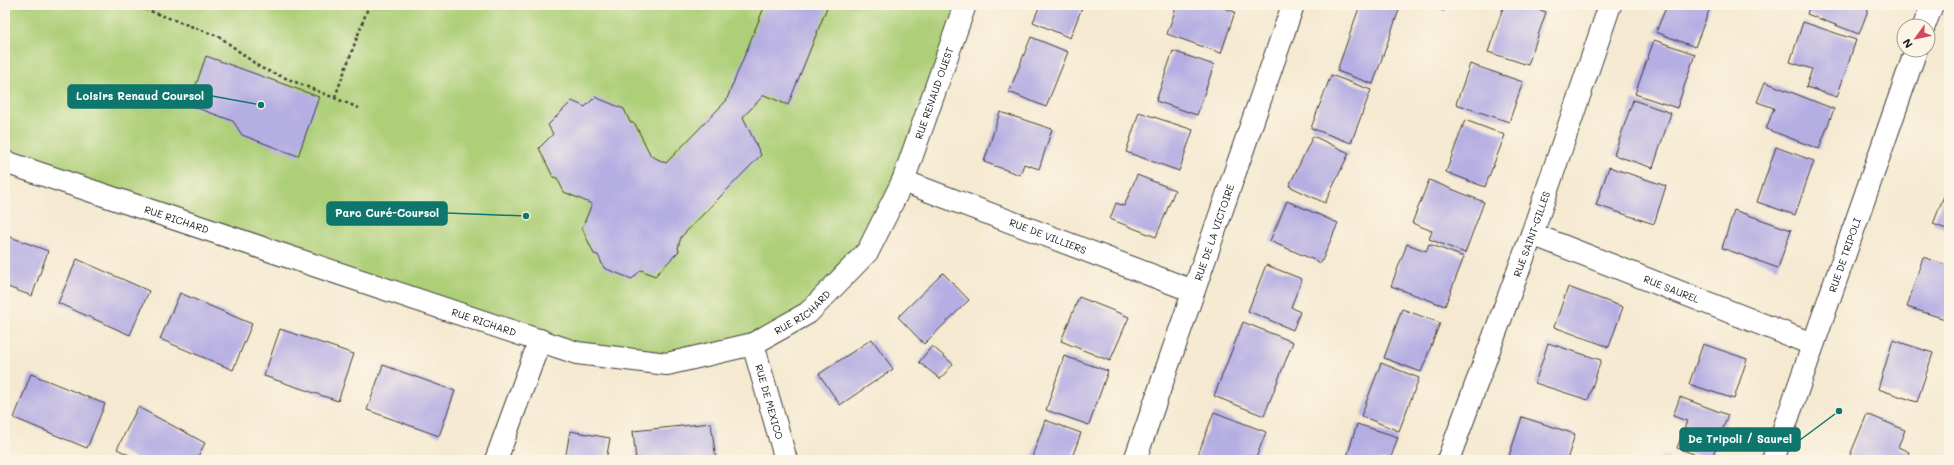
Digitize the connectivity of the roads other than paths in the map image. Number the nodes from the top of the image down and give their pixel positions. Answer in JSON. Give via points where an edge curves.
{"nodes":[{"id":1,"x":965,"y":5,"type":"edge"},
{"id":2,"x":1293,"y":5,"type":"edge"},
{"id":3,"x":1610,"y":5,"type":"edge"},
{"id":4,"x":1932,"y":5,"type":"edge"},
{"id":5,"x":1927,"y":18,"type":"edge"},
{"id":6,"x":1913,"y":58,"type":"edge"},
{"id":7,"x":5,"y":162,"type":"edge"},
{"id":8,"x":903,"y":181,"type":"junction"},
{"id":9,"x":1532,"y":234,"type":"junction"},
{"id":10,"x":1193,"y":291,"type":"junction"},
{"id":11,"x":540,"y":340,"type":"junction"},
{"id":12,"x":753,"y":344,"type":"junction"},
{"id":13,"x":1812,"y":344,"type":"junction"},
{"id":14,"x":496,"y":460,"type":"edge"},
{"id":15,"x":786,"y":460,"type":"edge"},
{"id":16,"x":1135,"y":460,"type":"edge"},
{"id":17,"x":1448,"y":460,"type":"edge"},
{"id":18,"x":1773,"y":460,"type":"edge"}],
"edges":[{"from":1,"to":8,"type":"street","name":"RUE RENAUD OUEST"},
{"from":2,"to":10,"type":"street","name":"RUE DE LA VICTOIRE"},
{"from":3,"to":9,"type":"street","name":"RUE SAINT-GILLES"},
{"from":4,"to":5,"type":"street"},
{"from":6,"to":13,"type":"street","name":"RUE DE TRIPOLI"},
{"from":7,"to":11,"type":"street","name":"RUE RICHARD"},
{"from":8,"to":10,"type":"street","name":"RUE DE VILLIERS"},
{"from":8,"to":12,"type":"street","name":"RUE RICHARD","via":[[868,251],[808,313]]},
{"from":9,"to":13,"type":"street","name":"RUE SAUREL"},
{"from":9,"to":17,"type":"street","name":"RUE SAINT-GILLES"},
{"from":10,"to":16,"type":"street","name":"RUE DE LA VICTOIRE"},
{"from":11,"to":12,"type":"street","name":"RUE RICHARD","via":[[577,353],[667,364]]},
{"from":11,"to":14,"type":"street"},
{"from":12,"to":15,"type":"street","name":"RUE DE MEXICO"},
{"from":13,"to":18,"type":"street","name":"RUE DE TRIPOLI"}]}
